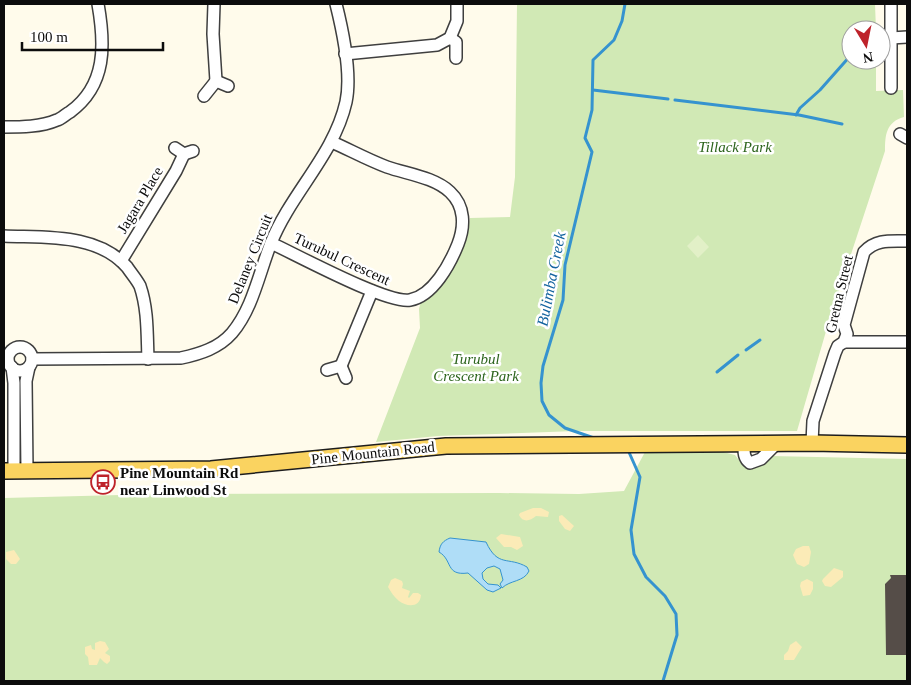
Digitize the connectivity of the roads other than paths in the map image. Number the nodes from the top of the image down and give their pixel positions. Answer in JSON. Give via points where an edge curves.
{"nodes":[{"id":1,"x":98,"y":4,"type":"edge"},
{"id":2,"x":214,"y":4,"type":"edge"},
{"id":3,"x":336,"y":4,"type":"edge"},
{"id":4,"x":457,"y":4,"type":"edge"},
{"id":5,"x":891,"y":4,"type":"edge"},
{"id":6,"x":891,"y":20,"type":"edge"},
{"id":7,"x":450,"y":38,"type":"junction"},
{"id":8,"x":891,"y":38,"type":"edge"},
{"id":9,"x":907,"y":38,"type":"edge"},
{"id":10,"x":345,"y":54,"type":"junction"},
{"id":11,"x":456,"y":58,"type":"dead end"},
{"id":12,"x":891,"y":70,"type":"edge"},
{"id":13,"x":216,"y":81,"type":"junction"},
{"id":14,"x":228,"y":86,"type":"dead end"},
{"id":15,"x":891,"y":88,"type":"dead end"},
{"id":16,"x":204,"y":96,"type":"dead end"},
{"id":17,"x":4,"y":128,"type":"edge"},
{"id":18,"x":332,"y":142,"type":"junction"},
{"id":19,"x":184,"y":151,"type":"dead end"},
{"id":20,"x":4,"y":236,"type":"edge"},
{"id":21,"x":907,"y":241,"type":"edge"},
{"id":22,"x":271,"y":243,"type":"junction"},
{"id":23,"x":121,"y":261,"type":"junction"},
{"id":24,"x":372,"y":291,"type":"junction"},
{"id":25,"x":844,"y":342,"type":"junction"},
{"id":26,"x":907,"y":342,"type":"edge"},
{"id":27,"x":148,"y":359,"type":"junction"},
{"id":28,"x":8,"y":361,"type":"edge"},
{"id":29,"x":30,"y":363,"type":"junction"},
{"id":30,"x":341,"y":366,"type":"junction"},
{"id":31,"x":327,"y":370,"type":"dead end"},
{"id":32,"x":346,"y":378,"type":"dead end"},
{"id":33,"x":812,"y":443,"type":"junction"},
{"id":34,"x":907,"y":445,"type":"edge"},
{"id":35,"x":15,"y":471,"type":"edge"}],
"edges":[{"from":1,"to":17,"type":"street","via":[[103,31],[102,60],[96,80],[80,104],[58,120],[28,127]]},
{"from":2,"to":13,"type":"street"},
{"from":3,"to":10,"type":"street","name":"Delaney Circuit"},
{"from":4,"to":7,"type":"street","via":[[457,21]]},
{"from":5,"to":6,"type":"street"},
{"from":7,"to":10,"type":"street","via":[[437,45]]},
{"from":7,"to":11,"type":"street","via":[[456,42]]},
{"from":8,"to":9,"type":"street"},
{"from":10,"to":18,"type":"street","name":"Delaney Circuit","via":[[346,100]]},
{"from":12,"to":15,"type":"street"},
{"from":13,"to":14,"type":"street"},
{"from":13,"to":16,"type":"street"},
{"from":18,"to":22,"type":"street","name":"Delaney Circuit","via":[[286,212]]},
{"from":18,"to":24,"type":"street","name":"Turubul Crescent","via":[[385,166],[439,184],[459,203],[462,231],[436,283],[425,294],[411,300]]},
{"from":19,"to":23,"type":"street","name":"Jagara Place","via":[[176,171]]},
{"from":20,"to":23,"type":"street","via":[[85,243]]},
{"from":21,"to":25,"type":"street","name":"Gretna Street","via":[[879,241],[864,252],[844,325],[847,334]]},
{"from":22,"to":24,"type":"street","name":"Turubul Crescent"},
{"from":22,"to":27,"type":"street","name":"Delaney Circuit","via":[[241,321],[220,344],[181,358]]},
{"from":23,"to":27,"type":"street","via":[[139,285],[145,307]]},
{"from":24,"to":30,"type":"street"},
{"from":25,"to":26,"type":"street"},
{"from":25,"to":33,"type":"street","name":"Gretna Street","via":[[838,346],[813,421]]},
{"from":27,"to":29,"type":"street","name":"Delaney Circuit"},
{"from":28,"to":29,"type":"street","via":[[20,371]]},
{"from":28,"to":29,"type":"street","via":[[12,351],[20,347],[28,351]]},
{"from":28,"to":35,"type":"street","via":[[14,382]]},
{"from":29,"to":35,"type":"street"},
{"from":30,"to":31,"type":"street"},
{"from":30,"to":32,"type":"street"},
{"from":33,"to":34,"type":"main road","name":"Pine Mountain Road"},
{"from":33,"to":35,"type":"main road","name":"Pine Mountain Road","via":[[492,445],[422,448],[211,469]]}]}
